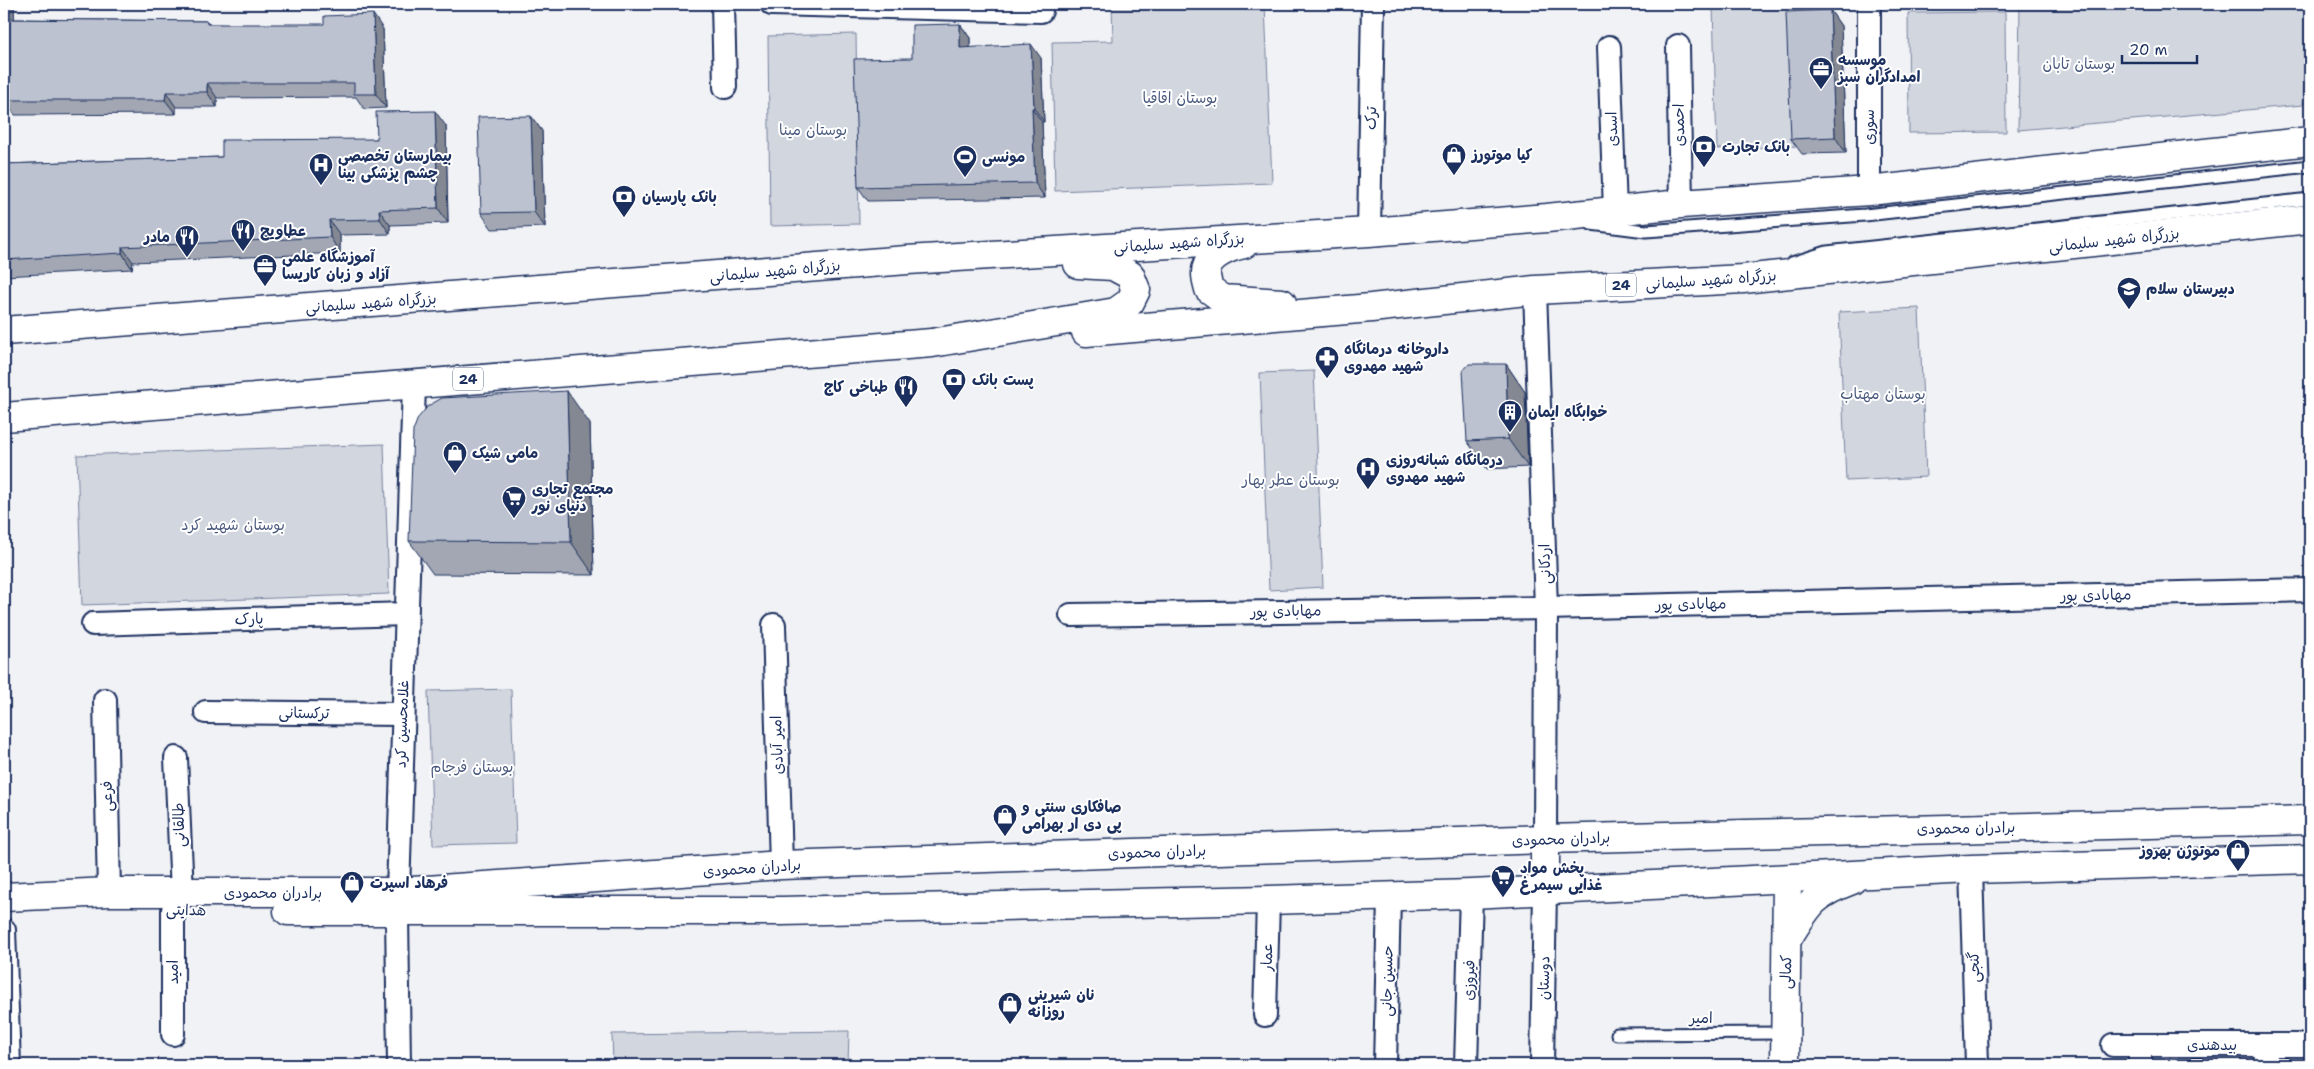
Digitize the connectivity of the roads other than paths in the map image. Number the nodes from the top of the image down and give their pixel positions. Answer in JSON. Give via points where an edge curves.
{"nodes":[{"id":1,"x":723,"y":4,"type":"edge"},
{"id":2,"x":772,"y":4,"type":"edge"},
{"id":3,"x":1373,"y":4,"type":"edge"},
{"id":4,"x":1869,"y":4,"type":"edge"},
{"id":5,"x":1041,"y":11,"type":"dead end"},
{"id":6,"x":1678,"y":46,"type":"dead end"},
{"id":7,"x":1609,"y":47,"type":"dead end"},
{"id":8,"x":725,"y":87,"type":"dead end"},
{"id":9,"x":2310,"y":141,"type":"edge"},
{"id":10,"x":2310,"y":166,"type":"edge"},
{"id":11,"x":1869,"y":190,"type":"junction"},
{"id":12,"x":2310,"y":199,"type":"edge"},
{"id":13,"x":1680,"y":204,"type":"junction"},
{"id":14,"x":1615,"y":212,"type":"junction"},
{"id":15,"x":1547,"y":218,"type":"junction"},
{"id":16,"x":2310,"y":220,"type":"edge"},
{"id":17,"x":1369,"y":232,"type":"junction"},
{"id":18,"x":907,"y":260,"type":"junction"},
{"id":19,"x":1743,"y":279,"type":"junction"},
{"id":20,"x":1535,"y":290,"type":"junction"},
{"id":21,"x":1371,"y":308,"type":"junction"},
{"id":22,"x":4,"y":331,"type":"edge"},
{"id":23,"x":932,"y":343,"type":"junction"},
{"id":24,"x":414,"y":384,"type":"junction"},
{"id":25,"x":4,"y":417,"type":"edge"},
{"id":26,"x":2310,"y":590,"type":"edge"},
{"id":27,"x":1546,"y":608,"type":"junction"},
{"id":28,"x":405,"y":614,"type":"junction"},
{"id":29,"x":1071,"y":615,"type":"dead end"},
{"id":30,"x":93,"y":624,"type":"dead end"},
{"id":31,"x":774,"y":625,"type":"dead end"},
{"id":32,"x":105,"y":700,"type":"dead end"},
{"id":33,"x":206,"y":712,"type":"dead end"},
{"id":34,"x":402,"y":714,"type":"junction"},
{"id":35,"x":176,"y":758,"type":"dead end"},
{"id":36,"x":2310,"y":820,"type":"edge"},
{"id":37,"x":1545,"y":839,"type":"junction"},
{"id":38,"x":2310,"y":860,"type":"edge"},
{"id":39,"x":780,"y":865,"type":"junction"},
{"id":40,"x":1971,"y":868,"type":"junction"},
{"id":41,"x":1870,"y":874,"type":"junction"},
{"id":42,"x":1787,"y":879,"type":"junction"},
{"id":43,"x":1545,"y":890,"type":"junction"},
{"id":44,"x":109,"y":892,"type":"junction"},
{"id":45,"x":1471,"y":894,"type":"junction"},
{"id":46,"x":4,"y":897,"type":"edge"},
{"id":47,"x":1389,"y":897,"type":"junction"},
{"id":48,"x":1268,"y":900,"type":"junction"},
{"id":49,"x":178,"y":901,"type":"junction"},
{"id":50,"x":398,"y":902,"type":"junction"},
{"id":51,"x":4,"y":913,"type":"edge"},
{"id":52,"x":4,"y":930,"type":"edge"},
{"id":53,"x":1787,"y":939,"type":"junction"},
{"id":54,"x":1265,"y":1015,"type":"dead end"},
{"id":55,"x":1785,"y":1032,"type":"junction"},
{"id":56,"x":173,"y":1034,"type":"dead end"},
{"id":57,"x":1617,"y":1034,"type":"dead end"},
{"id":58,"x":2113,"y":1045,"type":"dead end"},
{"id":59,"x":2310,"y":1045,"type":"edge"},
{"id":60,"x":2140,"y":1055,"type":"edge"},
{"id":61,"x":2266,"y":1055,"type":"edge"},
{"id":62,"x":9,"y":1065,"type":"edge"},
{"id":63,"x":399,"y":1065,"type":"edge"},
{"id":64,"x":1385,"y":1065,"type":"edge"},
{"id":65,"x":1466,"y":1065,"type":"edge"},
{"id":66,"x":1542,"y":1065,"type":"edge"},
{"id":67,"x":1785,"y":1065,"type":"edge"},
{"id":68,"x":1977,"y":1065,"type":"edge"}],
"edges":[{"from":1,"to":8,"type":"street"},
{"from":2,"to":5,"type":"street"},
{"from":3,"to":17,"type":"street","name":"ترک"},
{"from":4,"to":11,"type":"street","name":"سوری"},
{"from":6,"to":13,"type":"street","name":"احمدی"},
{"from":7,"to":14,"type":"street","name":"اسدی"},
{"from":9,"to":11,"type":"main road","name":"بزرگراه شهید سلیمانی"},
{"from":10,"to":15,"type":"lane","via":[[1865,215],[1646,232]]},
{"from":11,"to":13,"type":"main road","name":"بزرگراه شهید سلیمانی"},
{"from":12,"to":19,"type":"lane","via":[[1827,252]]},
{"from":13,"to":14,"type":"main road","name":"بزرگراه شهید سلیمانی"},
{"from":14,"to":15,"type":"main road","name":"بزرگراه شهید سلیمانی"},
{"from":15,"to":17,"type":"main road","name":"بزرگراه شهید سلیمانی"},
{"from":16,"to":19,"type":"main road","name":"بزرگراه شهید سلیمانی","number":"24"},
{"from":17,"to":18,"type":"main road","name":"بزرگراه شهید سلیمانی"},
{"from":17,"to":21,"type":"main road","via":[[1281,237],[1232,246],[1212,258],[1205,272],[1209,290],[1223,299]]},
{"from":18,"to":22,"type":"main road","name":"بزرگراه شهید سلیمانی"},
{"from":18,"to":23,"type":"main road","via":[[1113,266],[1130,275],[1136,290],[1130,302],[1116,312]]},
{"from":19,"to":20,"type":"main road","name":"بزرگراه شهید سلیمانی","number":"24"},
{"from":20,"to":21,"type":"main road","name":"بزرگراه شهید سلیمانی","number":"24"},
{"from":20,"to":27,"type":"street","name":"اردکانی"},
{"from":21,"to":23,"type":"main road","name":"بزرگراه شهید سلیمانی","number":"24","via":[[1182,326]]},
{"from":23,"to":24,"type":"main road","number":"24"},
{"from":24,"to":25,"type":"main road","number":"24"},
{"from":24,"to":28,"type":"street","name":"غلامحسین کرد"},
{"from":26,"to":27,"type":"street","name":"مهابادی پور"},
{"from":27,"to":29,"type":"street","name":"مهابادی پور"},
{"from":27,"to":37,"type":"street","name":"اردکانی"},
{"from":28,"to":30,"type":"street","name":"پارک"},
{"from":28,"to":34,"type":"street","name":"غلامحسین کرد"},
{"from":31,"to":39,"type":"street","name":"امیر آبادی"},
{"from":32,"to":44,"type":"street","name":"فرعی"},
{"from":33,"to":34,"type":"street","name":"ترکستانی"},
{"from":34,"to":50,"type":"street","name":"غلامحسین کرد"},
{"from":35,"to":49,"type":"street","name":"طالقانی"},
{"from":36,"to":37,"type":"main road","name":"برادران محمودی"},
{"from":37,"to":39,"type":"main road","name":"برادران محمودی"},
{"from":37,"to":43,"type":"main road"},
{"from":38,"to":40,"type":"main road"},
{"from":39,"to":50,"type":"main road","name":"برادران محمودی"},
{"from":40,"to":41,"type":"main road"},
{"from":40,"to":68,"type":"street","name":"گنجی"},
{"from":41,"to":42,"type":"main road"},
{"from":41,"to":53,"type":"main road","via":[[1832,887],[1811,901]]},
{"from":42,"to":43,"type":"main road"},
{"from":42,"to":53,"type":"main road","name":"کمالی"},
{"from":43,"to":45,"type":"main road"},
{"from":43,"to":66,"type":"street","name":"دوستان"},
{"from":44,"to":46,"type":"main road"},
{"from":44,"to":49,"type":"main road"},
{"from":45,"to":47,"type":"main road"},
{"from":45,"to":65,"type":"street","name":"فیروزی"},
{"from":47,"to":48,"type":"main road"},
{"from":47,"to":64,"type":"street","name":"حسین جانی"},
{"from":48,"to":50,"type":"main road","via":[[782,911]]},
{"from":48,"to":54,"type":"street","name":"عمار"},
{"from":49,"to":50,"type":"main road","name":"هدایتی"},
{"from":49,"to":51,"type":"main road","name":"هدایتی"},
{"from":49,"to":56,"type":"street","name":"امید"},
{"from":50,"to":63,"type":"street","name":"غلامحسین کرد"},
{"from":52,"to":62,"type":"street"},
{"from":53,"to":55,"type":"main road","name":"کمالی"},
{"from":55,"to":57,"type":"lane","name":"امیر"},
{"from":55,"to":67,"type":"main road","name":"کمالی"},
{"from":58,"to":60,"type":"street","name":"بیدهندی"},
{"from":59,"to":61,"type":"street","name":"بیدهندی"},
{"from":60,"to":61,"type":"street","name":"بیدهندی"}]}
